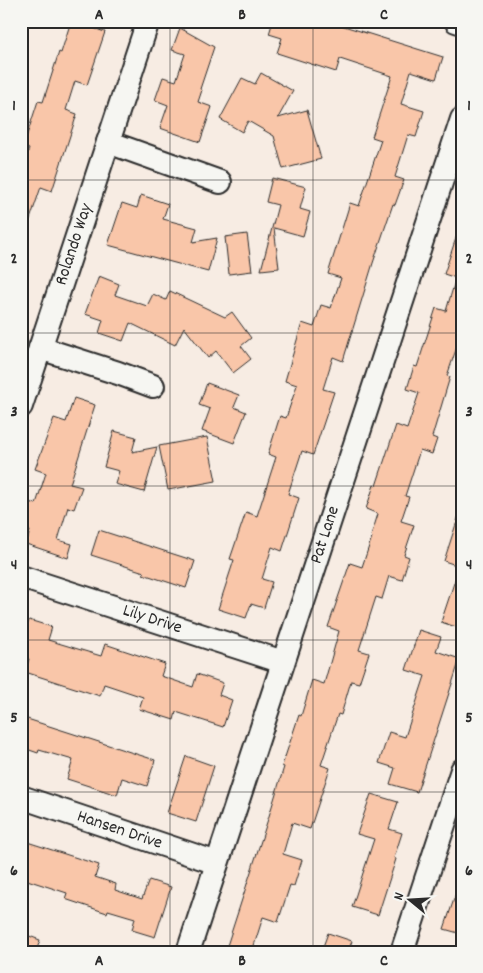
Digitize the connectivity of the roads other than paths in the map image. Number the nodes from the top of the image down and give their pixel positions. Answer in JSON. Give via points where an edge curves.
{"nodes":[{"id":1,"x":148,"y":21,"type":"edge"},
{"id":2,"x":456,"y":21,"type":"edge"},
{"id":3,"x":462,"y":23,"type":"edge"},
{"id":4,"x":462,"y":119,"type":"edge"},
{"id":5,"x":108,"y":142,"type":"junction"},
{"id":6,"x":220,"y":182,"type":"dead end"},
{"id":7,"x":40,"y":348,"type":"junction"},
{"id":8,"x":153,"y":386,"type":"dead end"},
{"id":9,"x":21,"y":406,"type":"edge"},
{"id":10,"x":21,"y":577,"type":"edge"},
{"id":11,"x":283,"y":662,"type":"junction"},
{"id":12,"x":462,"y":770,"type":"edge"},
{"id":13,"x":21,"y":797,"type":"edge"},
{"id":14,"x":217,"y":863,"type":"junction"},
{"id":15,"x":188,"y":952,"type":"edge"},
{"id":16,"x":402,"y":952,"type":"edge"}],
"edges":[{"from":1,"to":5,"type":"street","name":"Rolando Way"},
{"from":2,"to":3,"type":"street"},
{"from":4,"to":11,"type":"street","name":"Pat Lane"},
{"from":5,"to":6,"type":"street"},
{"from":5,"to":7,"type":"street","name":"Rolando Way"},
{"from":7,"to":8,"type":"street"},
{"from":7,"to":9,"type":"street","name":"Rolando Way"},
{"from":10,"to":11,"type":"street","name":"Lily Drive"},
{"from":11,"to":14,"type":"street","name":"Pat Lane"},
{"from":12,"to":16,"type":"street"},
{"from":13,"to":14,"type":"street","name":"Hansen Drive"},
{"from":14,"to":15,"type":"street","name":"Pat Lane"}]}
